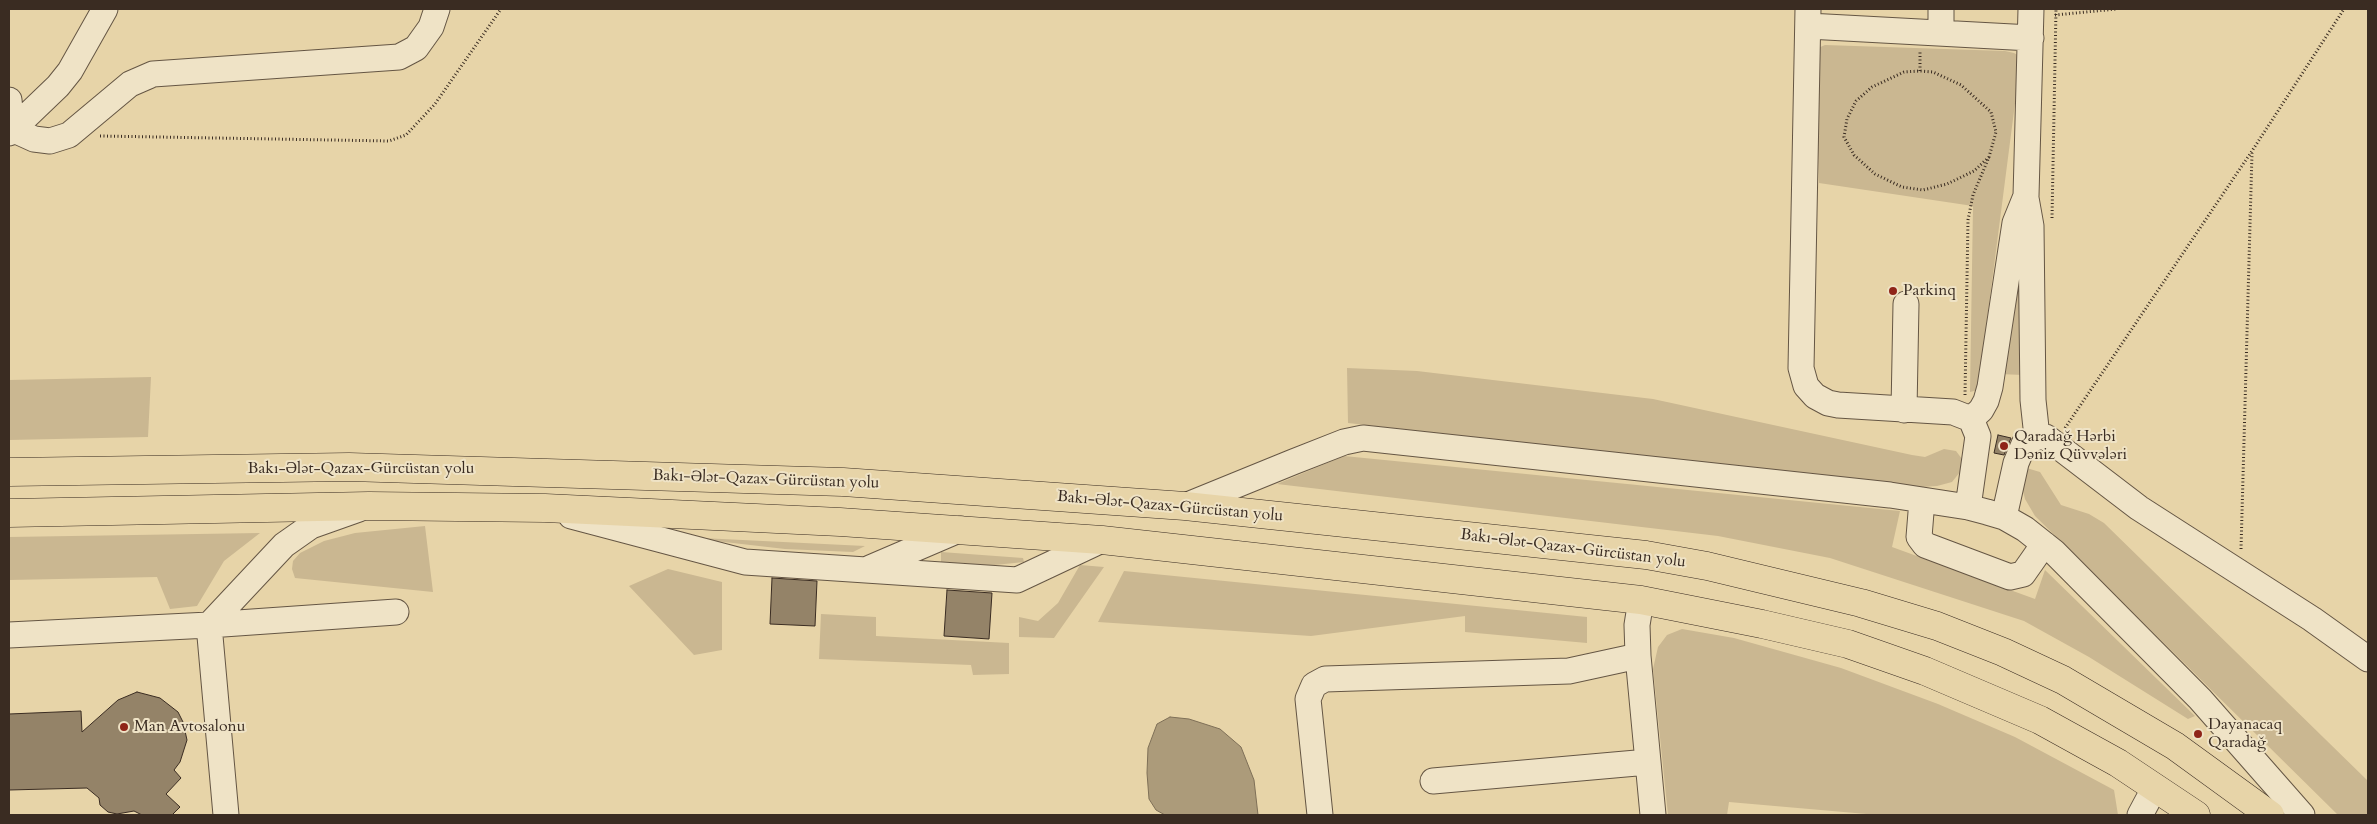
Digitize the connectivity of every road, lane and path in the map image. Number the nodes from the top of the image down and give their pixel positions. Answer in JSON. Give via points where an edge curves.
{"nodes":[{"id":1,"x":106,"y":9,"type":"edge"},
{"id":2,"x":437,"y":9,"type":"edge"},
{"id":3,"x":501,"y":9,"type":"edge"},
{"id":4,"x":1941,"y":9,"type":"edge"},
{"id":5,"x":2031,"y":9,"type":"edge"},
{"id":6,"x":2117,"y":9,"type":"edge"},
{"id":7,"x":2344,"y":9,"type":"edge"},
{"id":8,"x":2055,"y":15,"type":"dead end"},
{"id":9,"x":1808,"y":18,"type":"edge"},
{"id":10,"x":1890,"y":20,"type":"edge"},
{"id":11,"x":1941,"y":33,"type":"junction"},
{"id":12,"x":2031,"y":38,"type":"junction"},
{"id":13,"x":9,"y":100,"type":"edge"},
{"id":14,"x":11,"y":131,"type":"edge"},
{"id":15,"x":69,"y":135,"type":"junction"},
{"id":16,"x":2252,"y":151,"type":"junction"},
{"id":17,"x":1989,"y":157,"type":"junction"},
{"id":18,"x":2026,"y":196,"type":"junction"},
{"id":19,"x":1906,"y":304,"type":"dead end"},
{"id":20,"x":1904,"y":410,"type":"junction"},
{"id":21,"x":1968,"y":417,"type":"junction"},
{"id":22,"x":2046,"y":440,"type":"junction"},
{"id":23,"x":9,"y":472,"type":"edge"},
{"id":24,"x":1922,"y":500,"type":"junction"},
{"id":25,"x":369,"y":506,"type":"junction"},
{"id":26,"x":1184,"y":506,"type":"junction"},
{"id":27,"x":1968,"y":507,"type":"junction"},
{"id":28,"x":544,"y":508,"type":"junction"},
{"id":29,"x":9,"y":513,"type":"edge"},
{"id":30,"x":2004,"y":517,"type":"junction"},
{"id":31,"x":961,"y":529,"type":"junction"},
{"id":32,"x":1102,"y":540,"type":"junction"},
{"id":33,"x":2044,"y":544,"type":"junction"},
{"id":34,"x":865,"y":570,"type":"junction"},
{"id":35,"x":2240,"y":572,"type":"junction"},
{"id":36,"x":1641,"y":600,"type":"junction"},
{"id":37,"x":396,"y":612,"type":"dead end"},
{"id":38,"x":208,"y":625,"type":"junction"},
{"id":39,"x":9,"y":635,"type":"edge"},
{"id":40,"x":1638,"y":656,"type":"junction"},
{"id":41,"x":2368,"y":659,"type":"edge"},
{"id":42,"x":1648,"y":762,"type":"junction"},
{"id":43,"x":1433,"y":781,"type":"dead end"},
{"id":44,"x":2156,"y":787,"type":"junction"},
{"id":45,"x":226,"y":815,"type":"edge"},
{"id":46,"x":1320,"y":815,"type":"edge"},
{"id":47,"x":1653,"y":815,"type":"edge"},
{"id":48,"x":2140,"y":815,"type":"edge"},
{"id":49,"x":2196,"y":815,"type":"edge"},
{"id":50,"x":2270,"y":815,"type":"edge"},
{"id":51,"x":2302,"y":815,"type":"edge"}],
"edges":[{"from":1,"to":14,"type":"lane","via":[[58,86]]},
{"from":2,"to":15,"type":"lane","via":[[431,27],[416,48],[399,57],[153,74],[130,84]]},
{"from":3,"to":15,"type":"path","via":[[429,112],[406,135],[388,141]]},
{"from":4,"to":11,"type":"lane"},
{"from":5,"to":12,"type":"lane"},
{"from":6,"to":8,"type":"path"},
{"from":7,"to":16,"type":"path"},
{"from":9,"to":10,"type":"lane"},
{"from":9,"to":20,"type":"lane","via":[[1801,368],[1806,386],[1828,403]]},
{"from":10,"to":11,"type":"lane"},
{"from":11,"to":12,"type":"lane"},
{"from":12,"to":18,"type":"lane"},
{"from":13,"to":14,"type":"lane"},
{"from":14,"to":15,"type":"lane","via":[[50,141]]},
{"from":16,"to":22,"type":"path"},
{"from":16,"to":35,"type":"path"},
{"from":17,"to":17,"type":"path","via":[[1996,132],[1991,112],[1961,85],[1933,72],[1904,72],[1872,87],[1856,102],[1847,119],[1844,137],[1854,155],[1875,174],[1902,187],[1923,190],[1947,184],[1974,171]]},
{"from":17,"to":21,"type":"path","via":[[1973,195],[1968,220]]},
{"from":18,"to":21,"type":"lane","via":[[2015,223],[1990,387],[1986,401]]},
{"from":18,"to":22,"type":"lane","via":[[2032,226],[2033,400]]},
{"from":19,"to":20,"type":"lane"},
{"from":20,"to":21,"type":"lane","via":[[1953,412]]},
{"from":21,"to":27,"type":"lane","via":[[1978,436]]},
{"from":22,"to":30,"type":"lane","via":[[2024,444]]},
{"from":22,"to":35,"type":"lane","via":[[2139,508]]},
{"from":23,"to":26,"type":"highway","name":"Bakı-Ələt-Qazax-Gürcüstan yolu","via":[[349,466],[548,471],[843,482]]},
{"from":24,"to":26,"type":"lane","via":[[1363,438],[1344,442]]},
{"from":24,"to":27,"type":"lane"},
{"from":24,"to":33,"type":"lane","via":[[1919,537],[1925,545],[2010,577],[2023,574]]},
{"from":25,"to":28,"type":"highway"},
{"from":25,"to":29,"type":"highway"},
{"from":25,"to":38,"type":"lane","via":[[311,526],[284,545]]},
{"from":26,"to":50,"type":"highway","name":"Bakı-Ələt-Qazax-Gürcüstan yolu","via":[[1646,555],[1707,566],[1861,603],[1937,626],[2063,680],[2175,746]]},
{"from":27,"to":30,"type":"lane"},
{"from":28,"to":31,"type":"highway"},
{"from":28,"to":34,"type":"lane","via":[[731,560]]},
{"from":30,"to":33,"type":"lane"},
{"from":31,"to":32,"type":"highway"},
{"from":31,"to":34,"type":"lane"},
{"from":32,"to":34,"type":"lane","via":[[1017,580]]},
{"from":32,"to":36,"type":"highway"},
{"from":33,"to":51,"type":"lane","via":[[2200,699]]},
{"from":35,"to":41,"type":"lane"},
{"from":36,"to":40,"type":"lane","via":[[1637,625]]},
{"from":36,"to":44,"type":"highway","via":[[1848,644],[1925,671],[2040,720]]},
{"from":37,"to":38,"type":"lane"},
{"from":38,"to":39,"type":"lane"},
{"from":38,"to":45,"type":"lane"},
{"from":40,"to":42,"type":"lane"},
{"from":40,"to":46,"type":"lane","via":[[1569,671],[1325,678],[1314,685],[1308,699]]},
{"from":42,"to":43,"type":"lane"},
{"from":42,"to":47,"type":"lane"},
{"from":44,"to":48,"type":"lane"},
{"from":44,"to":49,"type":"highway"}]}
